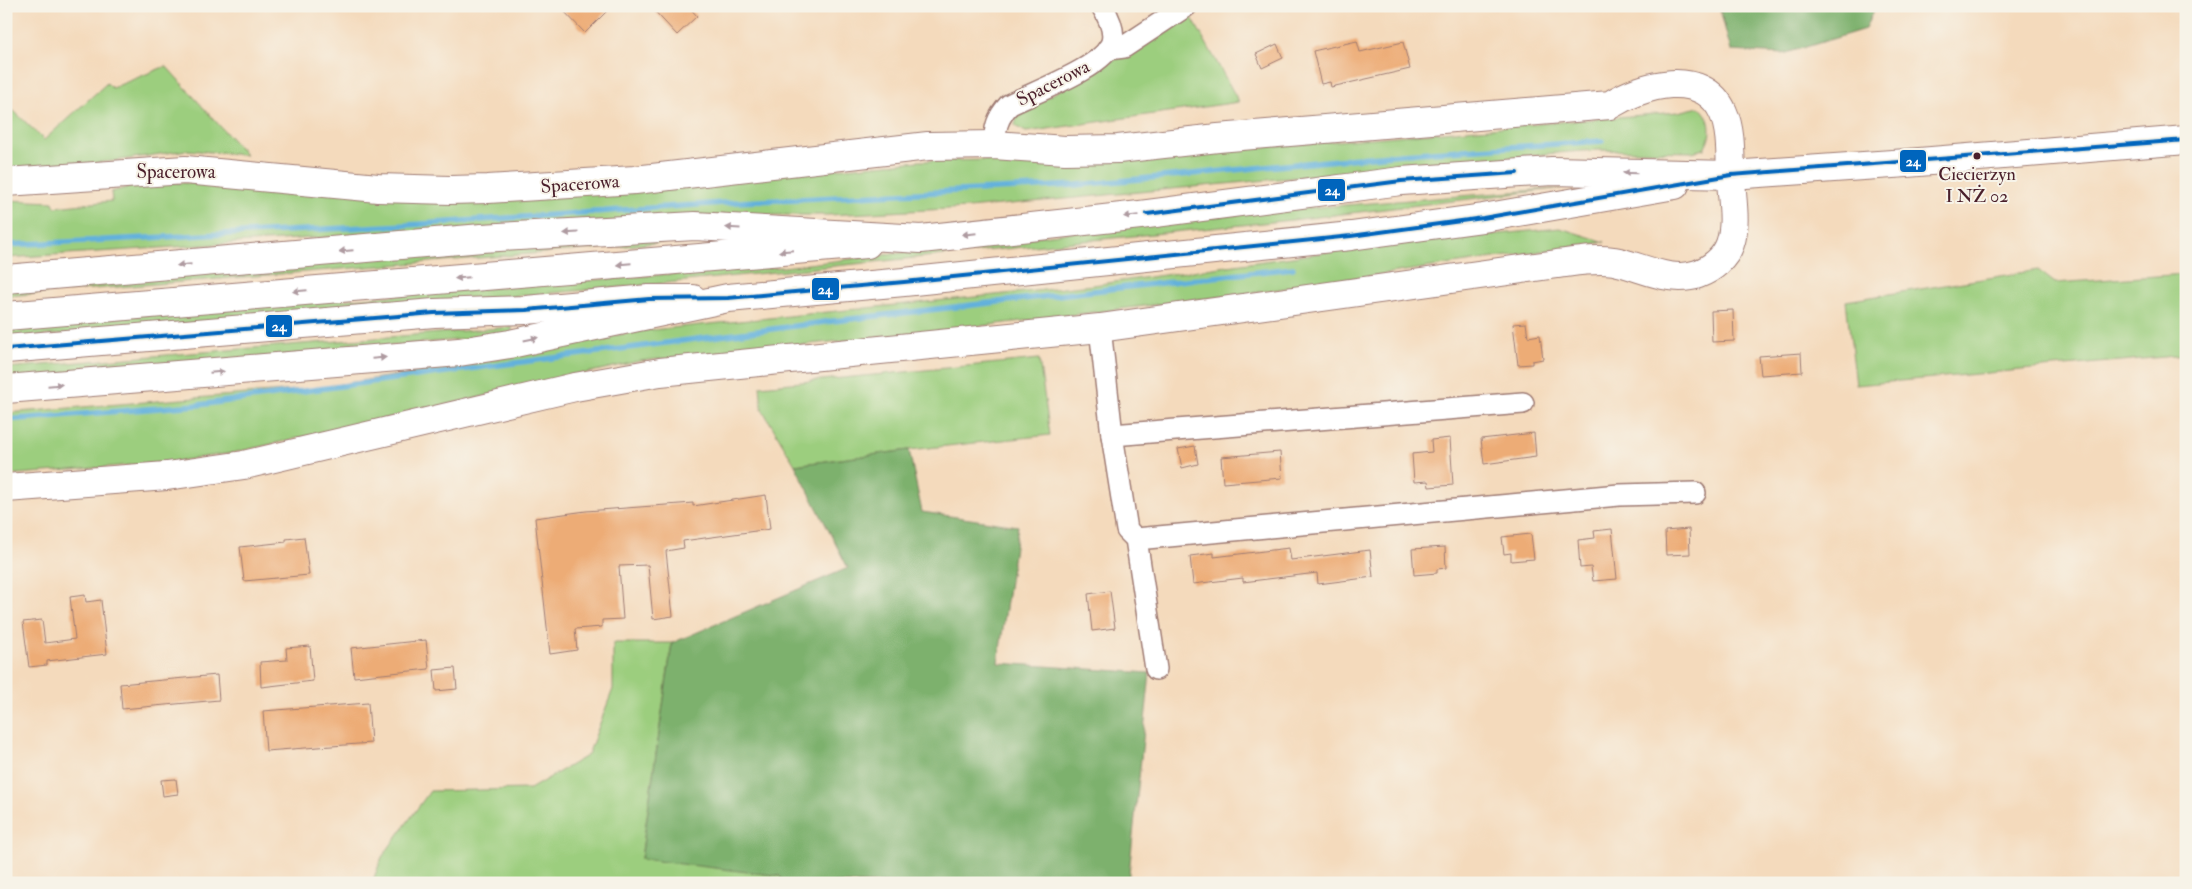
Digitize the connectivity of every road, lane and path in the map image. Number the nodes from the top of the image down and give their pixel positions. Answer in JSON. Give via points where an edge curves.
{"nodes":[{"id":1,"x":1102,"y":6,"type":"edge"},
{"id":2,"x":1186,"y":6,"type":"edge"},
{"id":3,"x":1108,"y":49,"type":"junction"},
{"id":4,"x":2186,"y":140,"type":"edge"},
{"id":5,"x":994,"y":145,"type":"junction"},
{"id":6,"x":1731,"y":175,"type":"junction"},
{"id":7,"x":6,"y":182,"type":"edge"},
{"id":8,"x":921,"y":239,"type":"junction"},
{"id":9,"x":6,"y":279,"type":"edge"},
{"id":10,"x":728,"y":298,"type":"junction"},
{"id":11,"x":6,"y":316,"type":"edge"},
{"id":12,"x":1100,"y":328,"type":"junction"},
{"id":13,"x":6,"y":349,"type":"edge"},
{"id":14,"x":6,"y":389,"type":"edge"},
{"id":15,"x":1523,"y":403,"type":"dead end"},
{"id":16,"x":1112,"y":436,"type":"junction"},
{"id":17,"x":6,"y":488,"type":"edge"},
{"id":18,"x":1694,"y":493,"type":"dead end"},
{"id":19,"x":1136,"y":539,"type":"junction"},
{"id":20,"x":1156,"y":669,"type":"dead end"}],
"edges":[{"from":1,"to":3,"type":"street","name":"Spacerowa","via":[[1112,33]]},
{"from":2,"to":3,"type":"street","name":"Spacerowa","via":[[1124,47]]},
{"from":3,"to":5,"type":"street","name":"Spacerowa","via":[[1084,70],[1009,105],[996,124]]},
{"from":4,"to":6,"type":"main road"},
{"from":5,"to":6,"type":"main road","via":[[1086,150],[1135,148],[1228,137],[1610,105],[1648,88],[1679,84],[1702,90],[1718,104],[1726,120]]},
{"from":5,"to":7,"type":"main road","name":"Spacerowa","via":[[928,146],[635,180],[479,190],[378,188],[185,170]]},
{"from":6,"to":8,"type":"main road","one_way":true,"via":[[1552,171],[1401,181]]},
{"from":6,"to":10,"type":"main road","via":[[1483,218],[1351,236]]},
{"from":6,"to":12,"type":"main road","via":[[1733,229],[1730,244],[1716,265],[1691,276],[1675,277],[1611,261],[1573,262]]},
{"from":8,"to":9,"type":"main road","one_way":true,"via":[[695,226],[482,238]]},
{"from":8,"to":11,"type":"main road","one_way":true},
{"from":10,"to":13,"type":"main road","via":[[434,313]]},
{"from":14,"to":10,"type":"main road","one_way":true,"via":[[459,352]]},
{"from":12,"to":16,"type":"street"},
{"from":12,"to":17,"type":"main road","via":[[660,372],[575,387],[244,465],[167,476]]},
{"from":15,"to":16,"type":"street"},
{"from":16,"to":19,"type":"street","via":[[1127,530]]},
{"from":18,"to":19,"type":"street","via":[[1619,495]]},
{"from":19,"to":20,"type":"street"}]}
